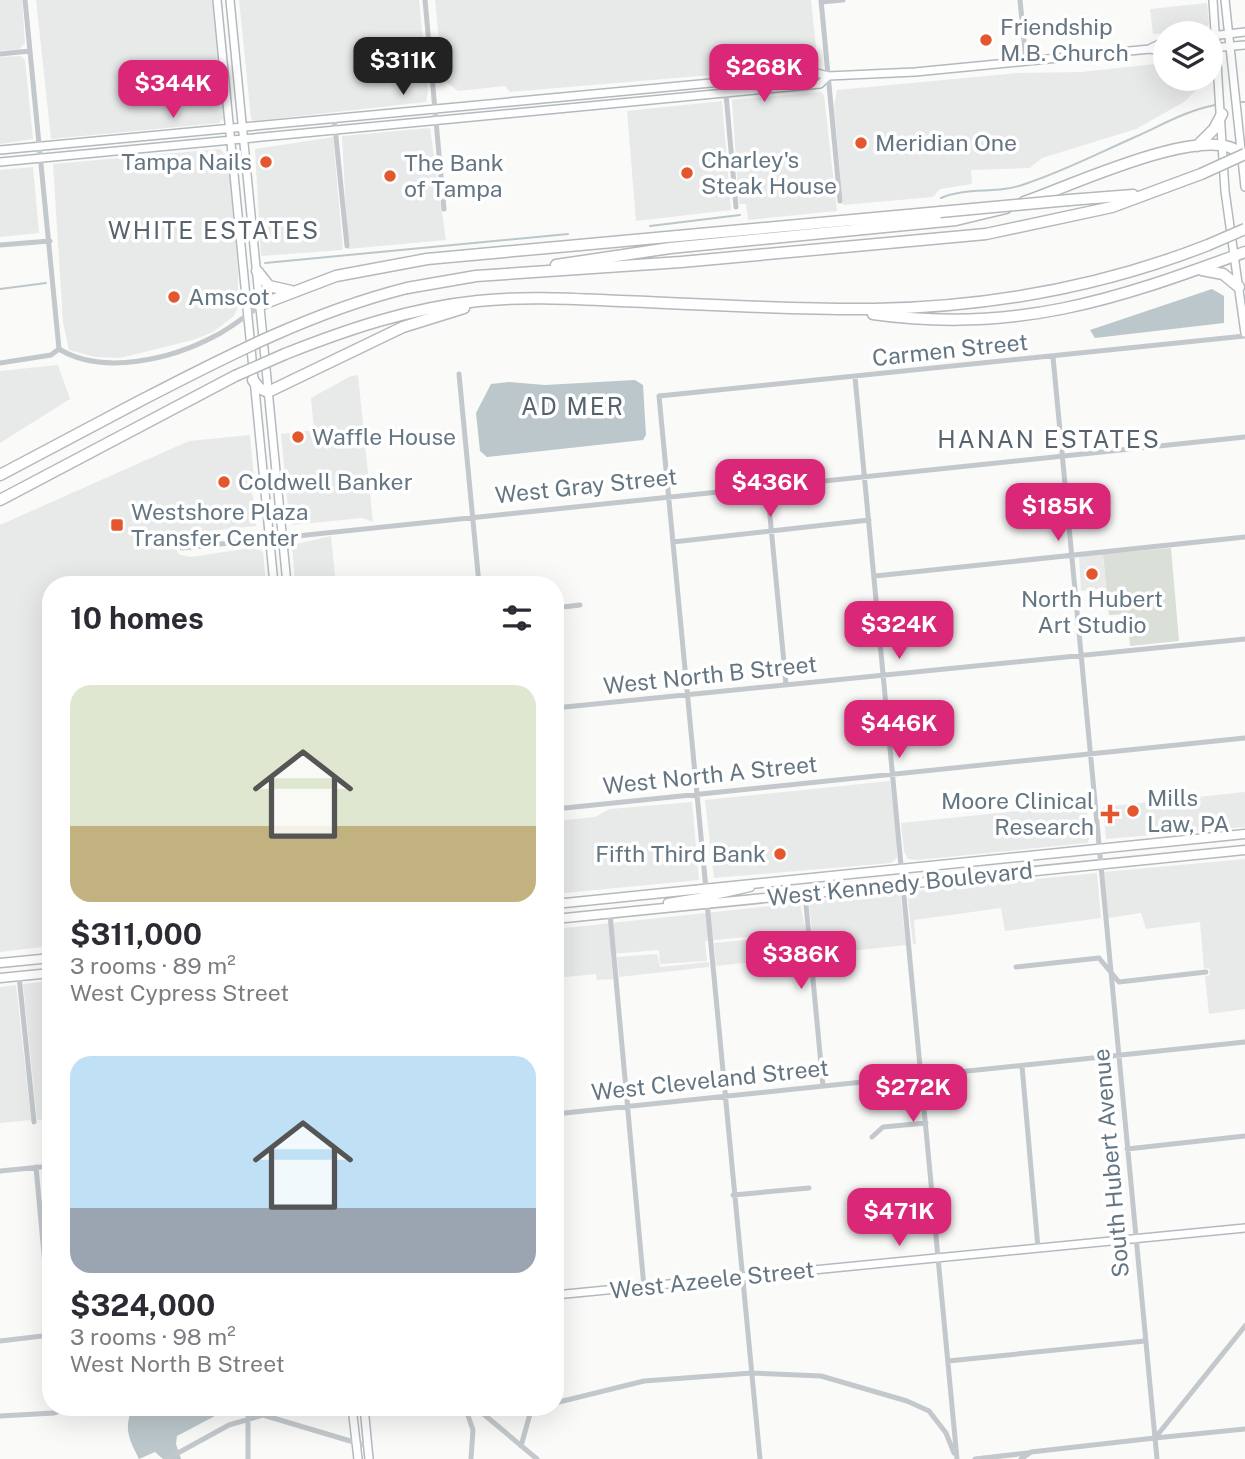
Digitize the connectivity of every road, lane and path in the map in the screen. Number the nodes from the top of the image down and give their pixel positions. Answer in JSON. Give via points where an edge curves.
{"nodes":[{"id":1,"x":25,"y":0,"type":"edge"},
{"id":2,"x":217,"y":0,"type":"edge"},
{"id":3,"x":230,"y":0,"type":"edge"},
{"id":4,"x":425,"y":0,"type":"edge"},
{"id":5,"x":844,"y":0,"type":"edge"},
{"id":6,"x":1020,"y":0,"type":"edge"},
{"id":7,"x":1213,"y":0,"type":"edge"},
{"id":8,"x":1225,"y":0,"type":"edge"},
{"id":9,"x":821,"y":1,"type":"edge"},
{"id":10,"x":1213,"y":21,"type":"edge"},
{"id":11,"x":1245,"y":32,"type":"edge"},
{"id":12,"x":1223,"y":34,"type":"edge"},
{"id":13,"x":1228,"y":34,"type":"junction"},
{"id":14,"x":1245,"y":45,"type":"edge"},
{"id":15,"x":1223,"y":46,"type":"edge"},
{"id":16,"x":1229,"y":46,"type":"junction"},
{"id":17,"x":1153,"y":48,"type":"edge"},
{"id":18,"x":1150,"y":49,"type":"junction"},
{"id":19,"x":1153,"y":50,"type":"edge"},
{"id":20,"x":30,"y":51,"type":"junction"},
{"id":21,"x":0,"y":54,"type":"edge"},
{"id":22,"x":1026,"y":61,"type":"junction"},
{"id":23,"x":828,"y":76,"type":"junction"},
{"id":24,"x":737,"y":80,"type":"junction"},
{"id":25,"x":1219,"y":91,"type":"edge"},
{"id":26,"x":726,"y":94,"type":"junction"},
{"id":27,"x":435,"y":108,"type":"junction"},
{"id":28,"x":1222,"y":114,"type":"junction"},
{"id":29,"x":334,"y":118,"type":"junction"},
{"id":30,"x":437,"y":119,"type":"junction"},
{"id":31,"x":243,"y":128,"type":"junction"},
{"id":32,"x":231,"y":129,"type":"junction"},
{"id":33,"x":337,"y":129,"type":"junction"},
{"id":34,"x":142,"y":137,"type":"junction"},
{"id":35,"x":243,"y":140,"type":"junction"},
{"id":36,"x":232,"y":141,"type":"junction"},
{"id":37,"x":1223,"y":145,"type":"junction"},
{"id":38,"x":40,"y":147,"type":"junction"},
{"id":39,"x":1196,"y":147,"type":"junction"},
{"id":40,"x":143,"y":149,"type":"junction"},
{"id":41,"x":0,"y":150,"type":"edge"},
{"id":42,"x":1243,"y":154,"type":"edge"},
{"id":43,"x":41,"y":158,"type":"junction"},
{"id":44,"x":0,"y":162,"type":"edge"},
{"id":45,"x":1245,"y":187,"type":"edge"},
{"id":46,"x":1162,"y":190,"type":"junction"},
{"id":47,"x":840,"y":201,"type":"dead end"},
{"id":48,"x":736,"y":207,"type":"dead end"},
{"id":49,"x":444,"y":209,"type":"dead end"},
{"id":50,"x":1245,"y":229,"type":"edge"},
{"id":51,"x":50,"y":241,"type":"junction"},
{"id":52,"x":0,"y":245,"type":"edge"},
{"id":53,"x":347,"y":246,"type":"dead end"},
{"id":54,"x":1245,"y":253,"type":"edge"},
{"id":55,"x":1234,"y":256,"type":"junction"},
{"id":56,"x":1202,"y":270,"type":"junction"},
{"id":57,"x":257,"y":271,"type":"junction"},
{"id":58,"x":493,"y":274,"type":"junction"},
{"id":59,"x":1239,"y":287,"type":"junction"},
{"id":60,"x":292,"y":291,"type":"junction"},
{"id":61,"x":555,"y":298,"type":"junction"},
{"id":62,"x":260,"y":305,"type":"junction"},
{"id":63,"x":834,"y":309,"type":"junction"},
{"id":64,"x":248,"y":314,"type":"junction"},
{"id":65,"x":1245,"y":334,"type":"edge"},
{"id":66,"x":59,"y":349,"type":"junction"},
{"id":67,"x":1053,"y":357,"type":"junction"},
{"id":68,"x":0,"y":363,"type":"edge"},
{"id":69,"x":459,"y":374,"type":"dead end"},
{"id":70,"x":855,"y":377,"type":"junction"},
{"id":71,"x":253,"y":380,"type":"junction"},
{"id":72,"x":268,"y":392,"type":"junction"},
{"id":73,"x":1245,"y":437,"type":"edge"},
{"id":74,"x":1062,"y":455,"type":"junction"},
{"id":75,"x":0,"y":475,"type":"edge"},
{"id":76,"x":865,"y":475,"type":"junction"},
{"id":77,"x":767,"y":485,"type":"junction"},
{"id":78,"x":669,"y":495,"type":"junction"},
{"id":79,"x":0,"y":500,"type":"edge"},
{"id":80,"x":472,"y":516,"type":"junction"},
{"id":81,"x":869,"y":520,"type":"junction"},
{"id":82,"x":772,"y":532,"type":"junction"},
{"id":83,"x":282,"y":536,"type":"junction"},
{"id":84,"x":269,"y":537,"type":"junction"},
{"id":85,"x":1245,"y":537,"type":"edge"},
{"id":86,"x":673,"y":542,"type":"junction"},
{"id":87,"x":182,"y":548,"type":"dead end"},
{"id":88,"x":1071,"y":555,"type":"junction"},
{"id":89,"x":273,"y":576,"type":"edge"},
{"id":90,"x":286,"y":576,"type":"edge"},
{"id":91,"x":478,"y":576,"type":"edge"},
{"id":92,"x":875,"y":576,"type":"junction"},
{"id":93,"x":580,"y":605,"type":"dead end"},
{"id":94,"x":564,"y":607,"type":"edge"},
{"id":95,"x":1245,"y":639,"type":"edge"},
{"id":96,"x":1081,"y":654,"type":"junction"},
{"id":97,"x":884,"y":676,"type":"junction"},
{"id":98,"x":786,"y":684,"type":"junction"},
{"id":99,"x":688,"y":695,"type":"junction"},
{"id":100,"x":564,"y":707,"type":"edge"},
{"id":101,"x":1245,"y":738,"type":"edge"},
{"id":102,"x":1090,"y":754,"type":"junction"},
{"id":103,"x":894,"y":774,"type":"junction"},
{"id":104,"x":697,"y":794,"type":"junction"},
{"id":105,"x":564,"y":808,"type":"edge"},
{"id":106,"x":1245,"y":834,"type":"edge"},
{"id":107,"x":1099,"y":849,"type":"junction"},
{"id":108,"x":1245,"y":850,"type":"edge"},
{"id":109,"x":1099,"y":864,"type":"junction"},
{"id":110,"x":902,"y":869,"type":"junction"},
{"id":111,"x":755,"y":884,"type":"junction"},
{"id":112,"x":903,"y":885,"type":"junction"},
{"id":113,"x":706,"y":889,"type":"junction"},
{"id":114,"x":805,"y":894,"type":"junction"},
{"id":115,"x":564,"y":903,"type":"edge"},
{"id":116,"x":707,"y":903,"type":"junction"},
{"id":117,"x":649,"y":910,"type":"junction"},
{"id":118,"x":610,"y":914,"type":"junction"},
{"id":119,"x":564,"y":918,"type":"edge"},
{"id":120,"x":42,"y":958,"type":"edge"},
{"id":121,"x":17,"y":961,"type":"junction"},
{"id":122,"x":0,"y":962,"type":"edge"},
{"id":123,"x":1016,"y":967,"type":"dead end"},
{"id":124,"x":1110,"y":972,"type":"junction"},
{"id":125,"x":1206,"y":972,"type":"dead end"},
{"id":126,"x":42,"y":974,"type":"edge"},
{"id":127,"x":19,"y":976,"type":"junction"},
{"id":128,"x":0,"y":978,"type":"edge"},
{"id":129,"x":1245,"y":1042,"type":"edge"},
{"id":130,"x":1118,"y":1056,"type":"junction"},
{"id":131,"x":1022,"y":1066,"type":"junction"},
{"id":132,"x":922,"y":1076,"type":"junction"},
{"id":133,"x":823,"y":1086,"type":"junction"},
{"id":134,"x":724,"y":1096,"type":"junction"},
{"id":135,"x":628,"y":1106,"type":"junction"},
{"id":136,"x":564,"y":1113,"type":"edge"},
{"id":137,"x":34,"y":1122,"type":"dead end"},
{"id":138,"x":926,"y":1123,"type":"junction"},
{"id":139,"x":1245,"y":1136,"type":"edge"},
{"id":140,"x":872,"y":1137,"type":"dead end"},
{"id":141,"x":1127,"y":1149,"type":"junction"},
{"id":142,"x":36,"y":1167,"type":"junction"},
{"id":143,"x":42,"y":1167,"type":"edge"},
{"id":144,"x":0,"y":1171,"type":"edge"},
{"id":145,"x":809,"y":1188,"type":"dead end"},
{"id":146,"x":733,"y":1195,"type":"junction"},
{"id":147,"x":1245,"y":1228,"type":"edge"},
{"id":148,"x":42,"y":1232,"type":"edge"},
{"id":149,"x":1135,"y":1239,"type":"junction"},
{"id":150,"x":1038,"y":1248,"type":"junction"},
{"id":151,"x":938,"y":1258,"type":"junction"},
{"id":152,"x":741,"y":1277,"type":"junction"},
{"id":153,"x":644,"y":1287,"type":"junction"},
{"id":154,"x":564,"y":1294,"type":"edge"},
{"id":155,"x":1245,"y":1326,"type":"edge"},
{"id":156,"x":42,"y":1336,"type":"edge"},
{"id":157,"x":0,"y":1341,"type":"edge"},
{"id":158,"x":1145,"y":1341,"type":"junction"},
{"id":159,"x":948,"y":1361,"type":"junction"},
{"id":160,"x":752,"y":1373,"type":"junction"},
{"id":161,"x":564,"y":1401,"type":"edge"},
{"id":162,"x":42,"y":1414,"type":"edge"},
{"id":163,"x":0,"y":1416,"type":"edge"},
{"id":164,"x":258,"y":1416,"type":"edge"},
{"id":165,"x":267,"y":1416,"type":"edge"},
{"id":166,"x":353,"y":1416,"type":"edge"},
{"id":167,"x":365,"y":1416,"type":"edge"},
{"id":168,"x":468,"y":1416,"type":"edge"},
{"id":169,"x":486,"y":1416,"type":"edge"},
{"id":170,"x":529,"y":1416,"type":"edge"},
{"id":171,"x":249,"y":1418,"type":"junction"},
{"id":172,"x":1245,"y":1429,"type":"edge"},
{"id":173,"x":1155,"y":1438,"type":"junction"},
{"id":174,"x":356,"y":1442,"type":"junction"},
{"id":175,"x":367,"y":1446,"type":"junction"},
{"id":176,"x":521,"y":1446,"type":"junction"},
{"id":177,"x":1031,"y":1452,"type":"junction"},
{"id":178,"x":167,"y":1459,"type":"edge"},
{"id":179,"x":248,"y":1459,"type":"edge"},
{"id":180,"x":358,"y":1459,"type":"edge"},
{"id":181,"x":369,"y":1459,"type":"edge"},
{"id":182,"x":471,"y":1459,"type":"edge"},
{"id":183,"x":537,"y":1459,"type":"edge"},
{"id":184,"x":760,"y":1459,"type":"edge"},
{"id":185,"x":957,"y":1459,"type":"edge"},
{"id":186,"x":975,"y":1459,"type":"edge"},
{"id":187,"x":1021,"y":1459,"type":"edge"},
{"id":188,"x":1157,"y":1459,"type":"edge"}],
"edges":[{"from":1,"to":20,"type":"street"},
{"from":2,"to":32,"type":"street"},
{"from":3,"to":31,"type":"street"},
{"from":4,"to":27,"type":"street"},
{"from":5,"to":9,"type":"street"},
{"from":6,"to":22,"type":"street"},
{"from":7,"to":10,"type":"street"},
{"from":8,"to":13,"type":"street"},
{"from":9,"to":23,"type":"street"},
{"from":11,"to":13,"type":"street"},
{"from":12,"to":13,"type":"street"},
{"from":13,"to":16,"type":"street"},
{"from":14,"to":16,"type":"street"},
{"from":15,"to":16,"type":"street"},
{"from":16,"to":42,"type":"street"},
{"from":17,"to":18,"type":"street"},
{"from":18,"to":19,"type":"street"},
{"from":18,"to":22,"type":"street"},
{"from":20,"to":21,"type":"street"},
{"from":20,"to":38,"type":"street"},
{"from":22,"to":23,"type":"street"},
{"from":23,"to":24,"type":"street"},
{"from":23,"to":26,"type":"street","via":[[820,84]]},
{"from":23,"to":47,"type":"street"},
{"from":24,"to":26,"type":"street"},
{"from":24,"to":27,"type":"street"},
{"from":25,"to":28,"type":"street"},
{"from":26,"to":30,"type":"street"},
{"from":26,"to":48,"type":"street"},
{"from":27,"to":29,"type":"street"},
{"from":27,"to":30,"type":"street"},
{"from":28,"to":37,"type":"street"},
{"from":28,"to":39,"type":"highway"},
{"from":29,"to":31,"type":"street"},
{"from":29,"to":33,"type":"street"},
{"from":30,"to":33,"type":"street"},
{"from":30,"to":49,"type":"street"},
{"from":31,"to":32,"type":"street"},
{"from":31,"to":35,"type":"street"},
{"from":32,"to":34,"type":"street"},
{"from":32,"to":36,"type":"street"},
{"from":33,"to":35,"type":"street"},
{"from":33,"to":53,"type":"street"},
{"from":34,"to":38,"type":"street"},
{"from":34,"to":40,"type":"street"},
{"from":35,"to":36,"type":"street"},
{"from":35,"to":57,"type":"street"},
{"from":36,"to":40,"type":"street"},
{"from":36,"to":64,"type":"street"},
{"from":37,"to":39,"type":"highway"},
{"from":37,"to":42,"type":"highway"},
{"from":37,"to":55,"type":"street"},
{"from":38,"to":41,"type":"street"},
{"from":38,"to":43,"type":"street"},
{"from":39,"to":58,"type":"highway","via":[[1141,158],[1024,202],[956,220],[637,252]]},
{"from":40,"to":43,"type":"street"},
{"from":42,"to":45,"type":"street"},
{"from":42,"to":46,"type":"highway","bridge":true},
{"from":43,"to":44,"type":"street"},
{"from":43,"to":51,"type":"street"},
{"from":46,"to":58,"type":"highway","via":[[1065,219],[965,236]]},
{"from":46,"to":60,"type":"highway","bridge":true,"via":[[427,259],[336,276]]},
{"from":50,"to":63,"type":"highway","bridge":true,"via":[[1104,280],[1027,296],[938,306]]},
{"from":51,"to":52,"type":"street"},
{"from":51,"to":66,"type":"street"},
{"from":54,"to":55,"type":"highway"},
{"from":55,"to":56,"type":"highway"},
{"from":55,"to":59,"type":"street"},
{"from":56,"to":59,"type":"highway","via":[[1223,274]]},
{"from":56,"to":63,"type":"highway","via":[[1102,301],[1027,317],[955,321]]},
{"from":57,"to":60,"type":"highway","via":[[269,286]]},
{"from":57,"to":62,"type":"street"},
{"from":58,"to":75,"type":"highway","bridge":true,"via":[[407,288],[301,324],[136,402]]},
{"from":59,"to":65,"type":"street"},
{"from":60,"to":62,"type":"highway"},
{"from":61,"to":63,"type":"highway"},
{"from":61,"to":72,"type":"highway","via":[[502,302],[436,315]]},
{"from":61,"to":79,"type":"highway","bridge":true,"via":[[429,308],[353,328],[235,376]]},
{"from":62,"to":64,"type":"street"},
{"from":62,"to":72,"type":"street"},
{"from":64,"to":66,"type":"street","via":[[195,345],[131,362],[89,360]]},
{"from":64,"to":71,"type":"street"},
{"from":65,"to":67,"type":"street","name":"Carmen Street"},
{"from":66,"to":68,"type":"street","via":[[51,355]]},
{"from":67,"to":70,"type":"street","name":"Carmen Street"},
{"from":67,"to":74,"type":"street","name":"South Hubert Avenue"},
{"from":69,"to":80,"type":"street"},
{"from":70,"to":76,"type":"street"},
{"from":70,"to":78,"type":"street","name":"Carmen Street","via":[[659,396]]},
{"from":71,"to":72,"type":"highway"},
{"from":71,"to":84,"type":"street"},
{"from":72,"to":83,"type":"street"},
{"from":73,"to":74,"type":"street","name":"West Gray Street"},
{"from":74,"to":76,"type":"street","name":"West Gray Street"},
{"from":74,"to":88,"type":"street","name":"South Hubert Avenue"},
{"from":76,"to":77,"type":"street","name":"West Gray Street"},
{"from":76,"to":81,"type":"street"},
{"from":77,"to":78,"type":"street","name":"West Gray Street"},
{"from":77,"to":82,"type":"street"},
{"from":78,"to":80,"type":"street","name":"West Gray Street"},
{"from":78,"to":86,"type":"street"},
{"from":80,"to":83,"type":"street","name":"West Gray Street"},
{"from":80,"to":91,"type":"street"},
{"from":81,"to":82,"type":"street"},
{"from":81,"to":92,"type":"street"},
{"from":82,"to":86,"type":"street"},
{"from":82,"to":98,"type":"street"},
{"from":83,"to":84,"type":"street","name":"West Gray Street"},
{"from":83,"to":90,"type":"street"},
{"from":84,"to":87,"type":"street","name":"West Gray Street"},
{"from":84,"to":89,"type":"street"},
{"from":85,"to":88,"type":"street"},
{"from":86,"to":99,"type":"street"},
{"from":88,"to":92,"type":"street"},
{"from":88,"to":96,"type":"street","name":"South Hubert Avenue"},
{"from":92,"to":97,"type":"street"},
{"from":93,"to":94,"type":"street"},
{"from":95,"to":96,"type":"street","name":"West North B Street"},
{"from":96,"to":97,"type":"street","name":"West North B Street"},
{"from":96,"to":102,"type":"street","name":"South Hubert Avenue"},
{"from":97,"to":98,"type":"street","name":"West North B Street"},
{"from":97,"to":103,"type":"street"},
{"from":98,"to":99,"type":"street","name":"West North B Street"},
{"from":99,"to":100,"type":"street","name":"West North B Street"},
{"from":99,"to":104,"type":"street"},
{"from":101,"to":102,"type":"street","name":"West North A Street"},
{"from":102,"to":103,"type":"street","name":"West North A Street"},
{"from":102,"to":107,"type":"street","name":"South Hubert Avenue"},
{"from":103,"to":104,"type":"street","name":"West North A Street"},
{"from":103,"to":110,"type":"street"},
{"from":104,"to":105,"type":"street","name":"West North A Street"},
{"from":104,"to":113,"type":"street"},
{"from":106,"to":107,"type":"main road","name":"West Kennedy Boulevard"},
{"from":107,"to":109,"type":"street","name":"South Hubert Avenue"},
{"from":107,"to":110,"type":"main road","name":"West Kennedy Boulevard"},
{"from":108,"to":109,"type":"main road","name":"West Kennedy Boulevard"},
{"from":109,"to":112,"type":"main road","name":"West Kennedy Boulevard"},
{"from":109,"to":124,"type":"street","name":"South Hubert Avenue"},
{"from":110,"to":111,"type":"main road","name":"West Kennedy Boulevard"},
{"from":110,"to":112,"type":"street"},
{"from":111,"to":113,"type":"main road","name":"West Kennedy Boulevard"},
{"from":111,"to":116,"type":"main road","via":[[710,896]]},
{"from":112,"to":114,"type":"main road","name":"West Kennedy Boulevard"},
{"from":112,"to":132,"type":"street"},
{"from":113,"to":115,"type":"main road","name":"West Kennedy Boulevard"},
{"from":113,"to":117,"type":"main road","via":[[701,899]]},
{"from":114,"to":116,"type":"main road","name":"West Kennedy Boulevard"},
{"from":114,"to":133,"type":"street"},
{"from":116,"to":117,"type":"main road","name":"West Kennedy Boulevard"},
{"from":116,"to":134,"type":"street"},
{"from":117,"to":118,"type":"main road","name":"West Kennedy Boulevard"},
{"from":118,"to":119,"type":"main road","name":"West Kennedy Boulevard"},
{"from":118,"to":135,"type":"street"},
{"from":120,"to":121,"type":"main road"},
{"from":121,"to":122,"type":"main road"},
{"from":121,"to":127,"type":"main road"},
{"from":123,"to":124,"type":"street","via":[[1099,958]]},
{"from":124,"to":125,"type":"street","via":[[1119,982]]},
{"from":124,"to":130,"type":"street","name":"South Hubert Avenue"},
{"from":126,"to":127,"type":"main road"},
{"from":127,"to":128,"type":"main road"},
{"from":127,"to":137,"type":"street"},
{"from":129,"to":130,"type":"street","name":"West Cleveland Street"},
{"from":130,"to":131,"type":"street","name":"West Cleveland Street"},
{"from":130,"to":141,"type":"street","name":"South Hubert Avenue"},
{"from":131,"to":132,"type":"street","name":"West Cleveland Street"},
{"from":131,"to":150,"type":"street"},
{"from":132,"to":133,"type":"street","name":"West Cleveland Street"},
{"from":132,"to":138,"type":"street"},
{"from":133,"to":134,"type":"street","name":"West Cleveland Street"},
{"from":134,"to":135,"type":"street","name":"West Cleveland Street"},
{"from":134,"to":146,"type":"street"},
{"from":135,"to":136,"type":"street","name":"West Cleveland Street"},
{"from":135,"to":153,"type":"street"},
{"from":138,"to":140,"type":"street","via":[[883,1127]]},
{"from":138,"to":151,"type":"street"},
{"from":139,"to":141,"type":"street"},
{"from":141,"to":149,"type":"street","name":"South Hubert Avenue"},
{"from":142,"to":143,"type":"street"},
{"from":142,"to":144,"type":"street"},
{"from":142,"to":148,"type":"street"},
{"from":145,"to":146,"type":"street"},
{"from":146,"to":152,"type":"street"},
{"from":147,"to":149,"type":"street","name":"West Azeele Street"},
{"from":149,"to":150,"type":"street","name":"West Azeele Street"},
{"from":149,"to":158,"type":"street","name":"South Hubert Avenue"},
{"from":150,"to":151,"type":"street","name":"West Azeele Street"},
{"from":151,"to":152,"type":"street","name":"West Azeele Street"},
{"from":151,"to":159,"type":"street"},
{"from":152,"to":153,"type":"street","name":"West Azeele Street"},
{"from":152,"to":160,"type":"street"},
{"from":153,"to":154,"type":"street","name":"West Azeele Street"},
{"from":155,"to":173,"type":"street"},
{"from":156,"to":157,"type":"street"},
{"from":158,"to":159,"type":"street"},
{"from":158,"to":173,"type":"street","name":"South Hubert Avenue"},
{"from":159,"to":185,"type":"street"},
{"from":160,"to":161,"type":"street","via":[[644,1381]]},
{"from":160,"to":184,"type":"street"},
{"from":160,"to":185,"type":"street","via":[[821,1376],[907,1401],[929,1411],[946,1433]]},
{"from":162,"to":163,"type":"street"},
{"from":164,"to":171,"type":"street"},
{"from":165,"to":174,"type":"street"},
{"from":166,"to":174,"type":"street"},
{"from":167,"to":175,"type":"street"},
{"from":168,"to":182,"type":"street","via":[[473,1430]]},
{"from":169,"to":176,"type":"street"},
{"from":170,"to":176,"type":"street"},
{"from":171,"to":178,"type":"street"},
{"from":171,"to":179,"type":"street"},
{"from":172,"to":173,"type":"street"},
{"from":173,"to":177,"type":"street"},
{"from":173,"to":188,"type":"street","name":"South Hubert Avenue"},
{"from":174,"to":175,"type":"street"},
{"from":174,"to":180,"type":"street"},
{"from":175,"to":181,"type":"street"},
{"from":176,"to":183,"type":"street"},
{"from":177,"to":186,"type":"street"},
{"from":177,"to":187,"type":"street"}]}
